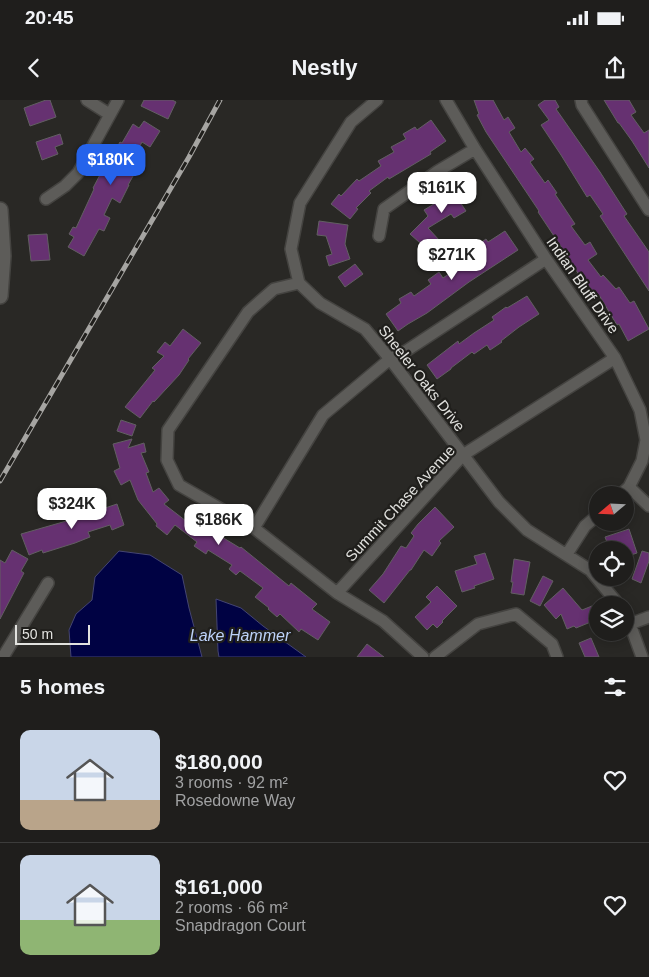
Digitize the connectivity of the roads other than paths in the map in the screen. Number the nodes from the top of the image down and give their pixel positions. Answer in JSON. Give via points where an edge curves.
{"nodes":[{"id":1,"x":87,"y":100,"type":"edge"},
{"id":2,"x":118,"y":100,"type":"edge"},
{"id":3,"x":377,"y":100,"type":"edge"},
{"id":4,"x":446,"y":100,"type":"edge"},
{"id":5,"x":580,"y":100,"type":"edge"},
{"id":6,"x":110,"y":114,"type":"junction"},
{"id":7,"x":474,"y":149,"type":"junction"},
{"id":8,"x":46,"y":199,"type":"dead end"},
{"id":9,"x":0,"y":210,"type":"edge"},
{"id":10,"x":649,"y":210,"type":"edge"},
{"id":11,"x":379,"y":236,"type":"dead end"},
{"id":12,"x":546,"y":259,"type":"junction"},
{"id":13,"x":299,"y":283,"type":"junction"},
{"id":14,"x":0,"y":296,"type":"edge"},
{"id":15,"x":615,"y":358,"type":"junction"},
{"id":16,"x":390,"y":359,"type":"junction"},
{"id":17,"x":463,"y":455,"type":"junction"},
{"id":18,"x":630,"y":486,"type":"edge"},
{"id":19,"x":634,"y":492,"type":"edge"},
{"id":20,"x":649,"y":506,"type":"edge"},
{"id":21,"x":589,"y":523,"type":"edge"},
{"id":22,"x":254,"y":528,"type":"junction"},
{"id":23,"x":567,"y":554,"type":"junction"},
{"id":24,"x":48,"y":583,"type":"dead end"},
{"id":25,"x":337,"y":593,"type":"junction"},
{"id":26,"x":611,"y":596,"type":"edge"},
{"id":27,"x":649,"y":618,"type":"edge"},
{"id":28,"x":634,"y":619,"type":"edge"},
{"id":29,"x":634,"y":636,"type":"edge"},
{"id":30,"x":3,"y":657,"type":"edge"},
{"id":31,"x":422,"y":657,"type":"edge"},
{"id":32,"x":436,"y":657,"type":"edge"},
{"id":33,"x":557,"y":657,"type":"edge"},
{"id":34,"x":642,"y":657,"type":"edge"}],
"edges":[{"from":1,"to":6,"type":"street"},
{"from":2,"to":6,"type":"street"},
{"from":3,"to":13,"type":"street","via":[[352,122],[300,203],[291,249]]},
{"from":4,"to":7,"type":"street","name":"Indian Bluff Drive"},
{"from":5,"to":10,"type":"street"},
{"from":6,"to":8,"type":"street","via":[[78,173]]},
{"from":7,"to":11,"type":"street","via":[[384,209]]},
{"from":7,"to":12,"type":"street","name":"Indian Bluff Drive"},
{"from":9,"to":14,"type":"street","via":[[3,256]]},
{"from":12,"to":15,"type":"street","name":"Indian Bluff Drive"},
{"from":12,"to":16,"type":"street"},
{"from":13,"to":16,"type":"street","name":"Sheeler Oaks Drive","via":[[320,303],[365,329]]},
{"from":13,"to":22,"type":"street","via":[[274,289],[248,312],[168,430],[167,460],[179,485]]},
{"from":15,"to":17,"type":"street","name":"Summit Chase Avenue"},
{"from":15,"to":18,"type":"street","name":"Indian Bluff Drive","via":[[640,410],[646,440],[642,461]]},
{"from":16,"to":17,"type":"street","name":"Sheeler Oaks Drive"},
{"from":16,"to":22,"type":"street","via":[[323,416]]},
{"from":17,"to":23,"type":"street","name":"Sheeler Oaks Drive","via":[[499,502],[527,530]]},
{"from":17,"to":25,"type":"street","name":"Summit Chase Avenue"},
{"from":19,"to":20,"type":"street"},
{"from":21,"to":23,"type":"street"},
{"from":22,"to":25,"type":"street"},
{"from":23,"to":26,"type":"street","name":"Sheeler Oaks Drive","via":[[590,570]]},
{"from":24,"to":30,"type":"street"},
{"from":25,"to":31,"type":"street","via":[[383,622]]},
{"from":27,"to":28,"type":"street"},
{"from":29,"to":34,"type":"street"},
{"from":32,"to":33,"type":"street","via":[[478,624],[516,614],[552,644]]}]}
